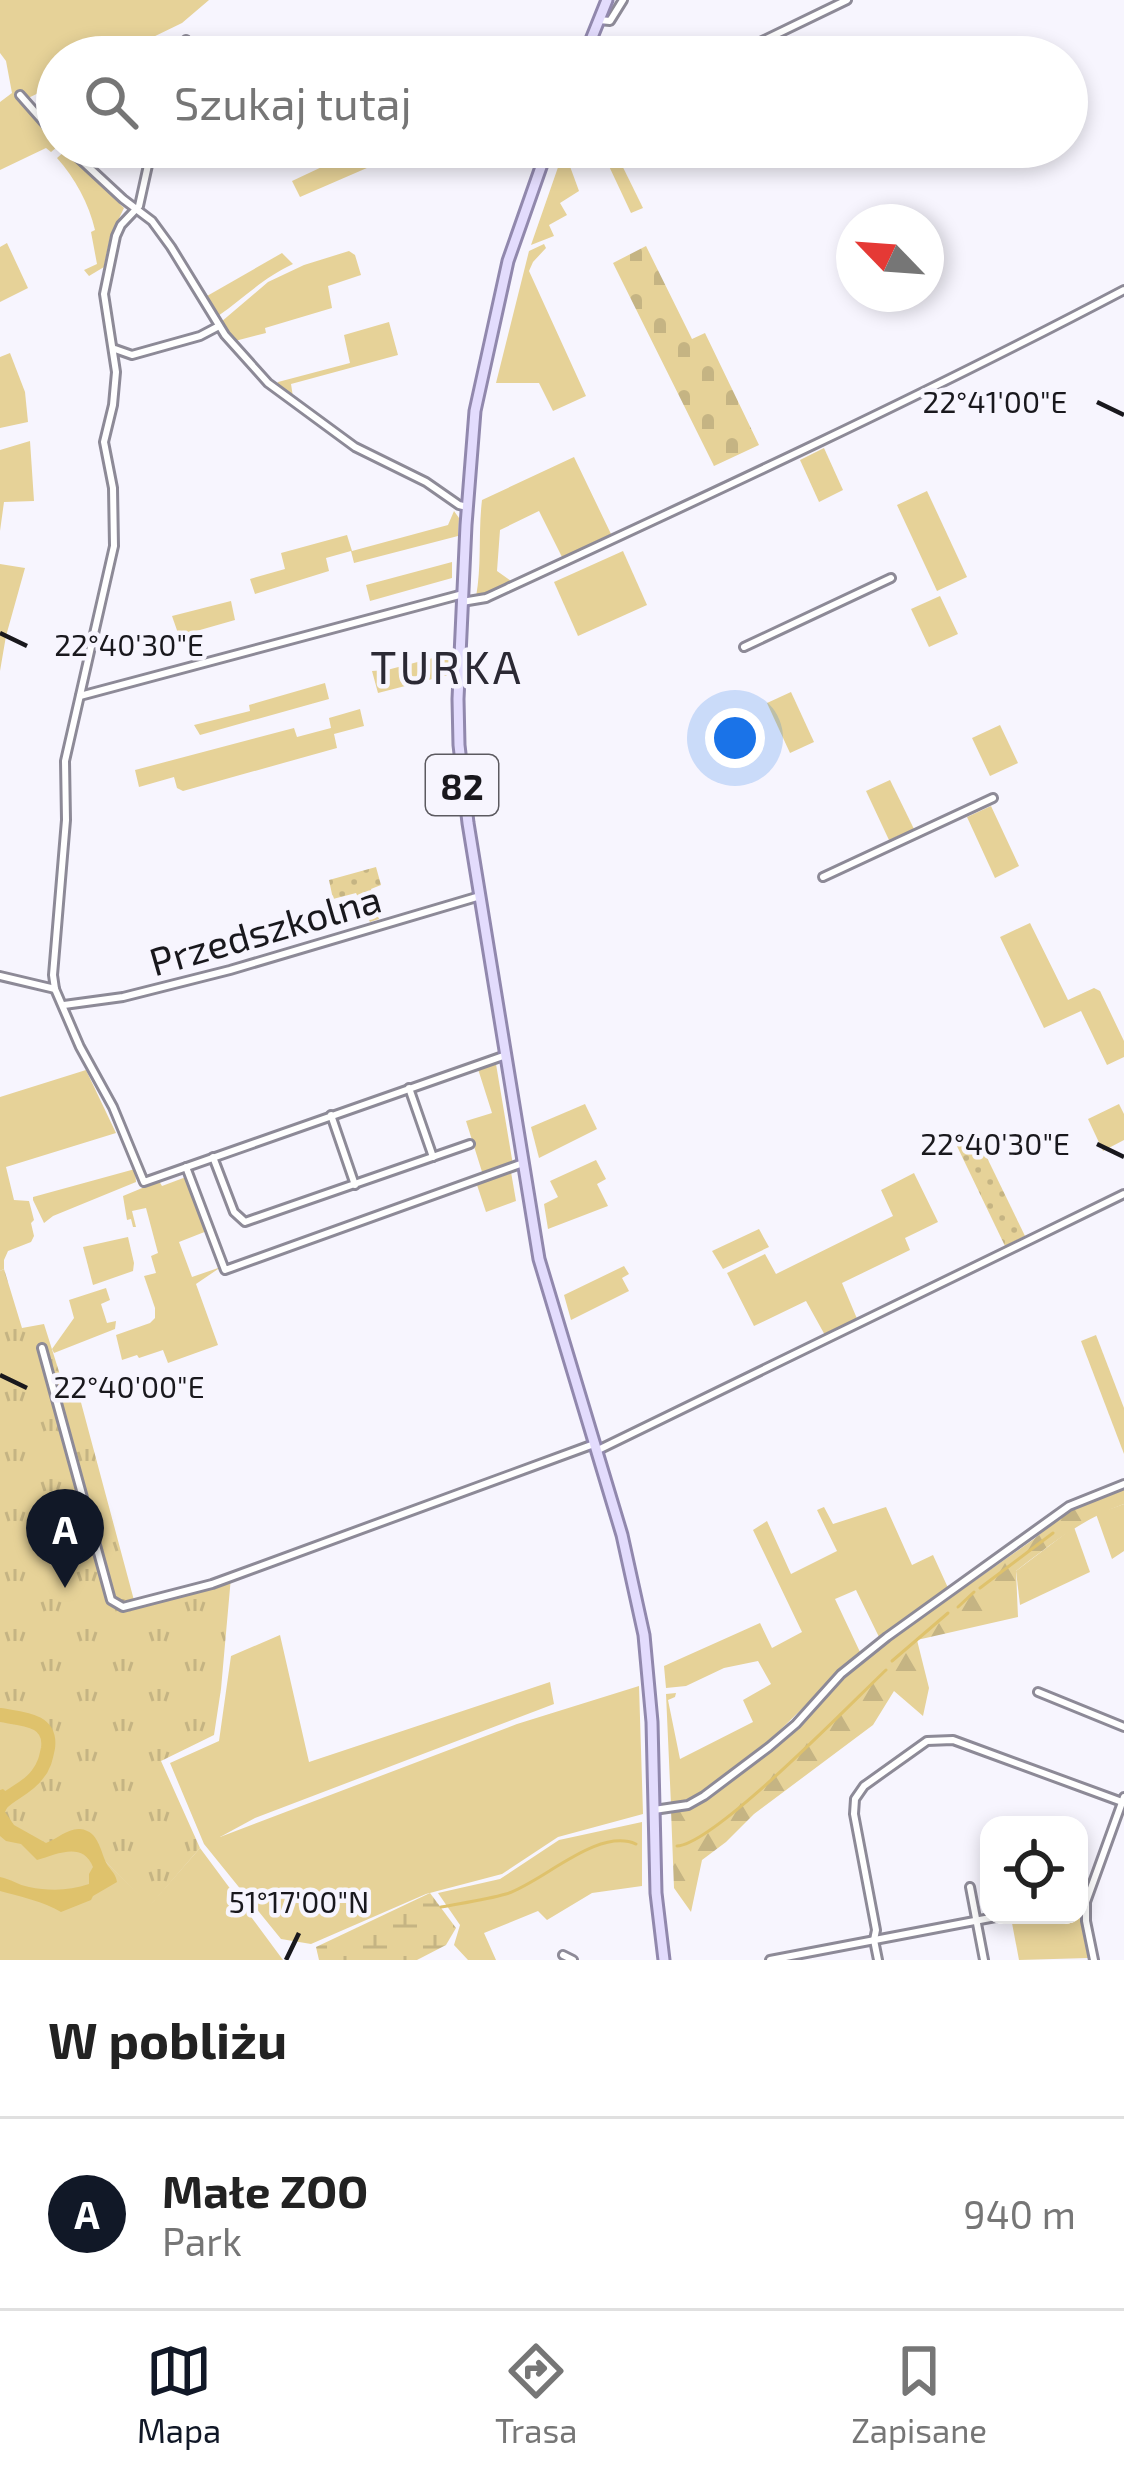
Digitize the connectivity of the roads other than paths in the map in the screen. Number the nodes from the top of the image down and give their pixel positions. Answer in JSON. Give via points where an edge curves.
{"nodes":[{"id":1,"x":607,"y":0,"type":"edge"},
{"id":2,"x":623,"y":0,"type":"edge"},
{"id":3,"x":847,"y":0,"type":"edge"},
{"id":4,"x":599,"y":20,"type":"junction"},
{"id":5,"x":593,"y":36,"type":"edge"},
{"id":6,"x":772,"y":36,"type":"edge"},
{"id":7,"x":20,"y":95,"type":"dead end"},
{"id":8,"x":36,"y":113,"type":"edge"},
{"id":9,"x":90,"y":168,"type":"edge"},
{"id":10,"x":147,"y":168,"type":"edge"},
{"id":11,"x":540,"y":168,"type":"edge"},
{"id":12,"x":137,"y":209,"type":"junction"},
{"id":13,"x":1124,"y":290,"type":"edge"},
{"id":14,"x":219,"y":326,"type":"junction"},
{"id":15,"x":113,"y":349,"type":"junction"},
{"id":16,"x":132,"y":355,"type":"junction"},
{"id":17,"x":116,"y":372,"type":"junction"},
{"id":18,"x":467,"y":507,"type":"junction"},
{"id":19,"x":892,"y":578,"type":"dead end"},
{"id":20,"x":463,"y":598,"type":"junction"},
{"id":21,"x":744,"y":647,"type":"dead end"},
{"id":22,"x":80,"y":696,"type":"junction"},
{"id":23,"x":993,"y":798,"type":"dead end"},
{"id":24,"x":823,"y":877,"type":"dead end"},
{"id":25,"x":480,"y":896,"type":"junction"},
{"id":26,"x":0,"y":976,"type":"edge"},
{"id":27,"x":55,"y":989,"type":"junction"},
{"id":28,"x":64,"y":1005,"type":"junction"},
{"id":29,"x":506,"y":1054,"type":"junction"},
{"id":30,"x":409,"y":1088,"type":"junction"},
{"id":31,"x":331,"y":1115,"type":"junction"},
{"id":32,"x":470,"y":1144,"type":"dead end"},
{"id":33,"x":213,"y":1157,"type":"junction"},
{"id":34,"x":433,"y":1157,"type":"junction"},
{"id":35,"x":523,"y":1163,"type":"junction"},
{"id":36,"x":186,"y":1167,"type":"junction"},
{"id":37,"x":355,"y":1185,"type":"junction"},
{"id":38,"x":1124,"y":1194,"type":"edge"},
{"id":39,"x":42,"y":1348,"type":"dead end"},
{"id":40,"x":595,"y":1447,"type":"junction"},
{"id":41,"x":1124,"y":1484,"type":"edge"},
{"id":42,"x":1039,"y":1693,"type":"dead end"},
{"id":43,"x":1124,"y":1727,"type":"edge"},
{"id":44,"x":1123,"y":1800,"type":"edge"},
{"id":45,"x":654,"y":1810,"type":"junction"},
{"id":46,"x":970,"y":1887,"type":"dead end"},
{"id":47,"x":1088,"y":1890,"type":"edge"},
{"id":48,"x":980,"y":1919,"type":"edge"},
{"id":49,"x":976,"y":1920,"type":"junction"},
{"id":50,"x":1087,"y":1924,"type":"edge"},
{"id":51,"x":874,"y":1940,"type":"junction"},
{"id":52,"x":563,"y":1955,"type":"dead end"},
{"id":53,"x":573,"y":1960,"type":"edge"},
{"id":54,"x":664,"y":1960,"type":"edge"},
{"id":55,"x":772,"y":1960,"type":"edge"},
{"id":56,"x":878,"y":1960,"type":"edge"},
{"id":57,"x":984,"y":1960,"type":"edge"},
{"id":58,"x":1094,"y":1960,"type":"edge"}],
"edges":[{"from":1,"to":4,"type":"main road"},
{"from":2,"to":4,"type":"street","via":[[610,21]]},
{"from":3,"to":6,"type":"street"},
{"from":4,"to":5,"type":"main road"},
{"from":7,"to":8,"type":"street"},
{"from":9,"to":12,"type":"street"},
{"from":10,"to":12,"type":"street"},
{"from":11,"to":18,"type":"main road","number":"82","via":[[497,307]]},
{"from":12,"to":14,"type":"street","via":[[170,244]]},
{"from":12,"to":15,"type":"street","via":[[116,236],[106,280]]},
{"from":13,"to":20,"type":"street","via":[[652,522],[486,598]]},
{"from":14,"to":16,"type":"street"},
{"from":14,"to":18,"type":"street","via":[[268,383],[344,440]]},
{"from":15,"to":16,"type":"street"},
{"from":15,"to":17,"type":"street"},
{"from":16,"to":17,"type":"street"},
{"from":17,"to":22,"type":"street","via":[[104,442],[113,546]]},
{"from":18,"to":20,"type":"main road","number":"82"},
{"from":19,"to":21,"type":"street"},
{"from":20,"to":22,"type":"street"},
{"from":20,"to":25,"type":"main road","number":"82","via":[[459,746]]},
{"from":22,"to":27,"type":"street","via":[[65,767]]},
{"from":23,"to":24,"type":"street"},
{"from":25,"to":28,"type":"street","name":"Przedszkolna","via":[[230,970]]},
{"from":25,"to":29,"type":"main road","number":"82"},
{"from":26,"to":27,"type":"street"},
{"from":27,"to":28,"type":"street"},
{"from":28,"to":36,"type":"street","via":[[144,1181]]},
{"from":29,"to":30,"type":"street"},
{"from":29,"to":35,"type":"main road","number":"82"},
{"from":30,"to":31,"type":"street"},
{"from":30,"to":34,"type":"street"},
{"from":31,"to":33,"type":"street"},
{"from":31,"to":37,"type":"street"},
{"from":32,"to":34,"type":"street"},
{"from":33,"to":36,"type":"street"},
{"from":33,"to":37,"type":"street","via":[[245,1222]]},
{"from":34,"to":37,"type":"street"},
{"from":35,"to":36,"type":"street","via":[[225,1270]]},
{"from":35,"to":40,"type":"main road","number":"82","via":[[544,1278]]},
{"from":38,"to":40,"type":"street"},
{"from":39,"to":40,"type":"street","via":[[111,1600],[123,1607],[212,1584]]},
{"from":40,"to":45,"type":"main road","number":"82","via":[[644,1635]]},
{"from":41,"to":45,"type":"street","via":[[1069,1506],[887,1637],[704,1796]]},
{"from":42,"to":43,"type":"street"},
{"from":44,"to":47,"type":"street"},
{"from":44,"to":51,"type":"street","via":[[953,1740],[927,1741],[855,1799]]},
{"from":45,"to":54,"type":"main road","number":"82"},
{"from":46,"to":49,"type":"street"},
{"from":48,"to":49,"type":"street"},
{"from":49,"to":51,"type":"street"},
{"from":49,"to":57,"type":"street"},
{"from":50,"to":58,"type":"street"},
{"from":51,"to":55,"type":"street"},
{"from":51,"to":56,"type":"street"},
{"from":52,"to":53,"type":"street"}]}
